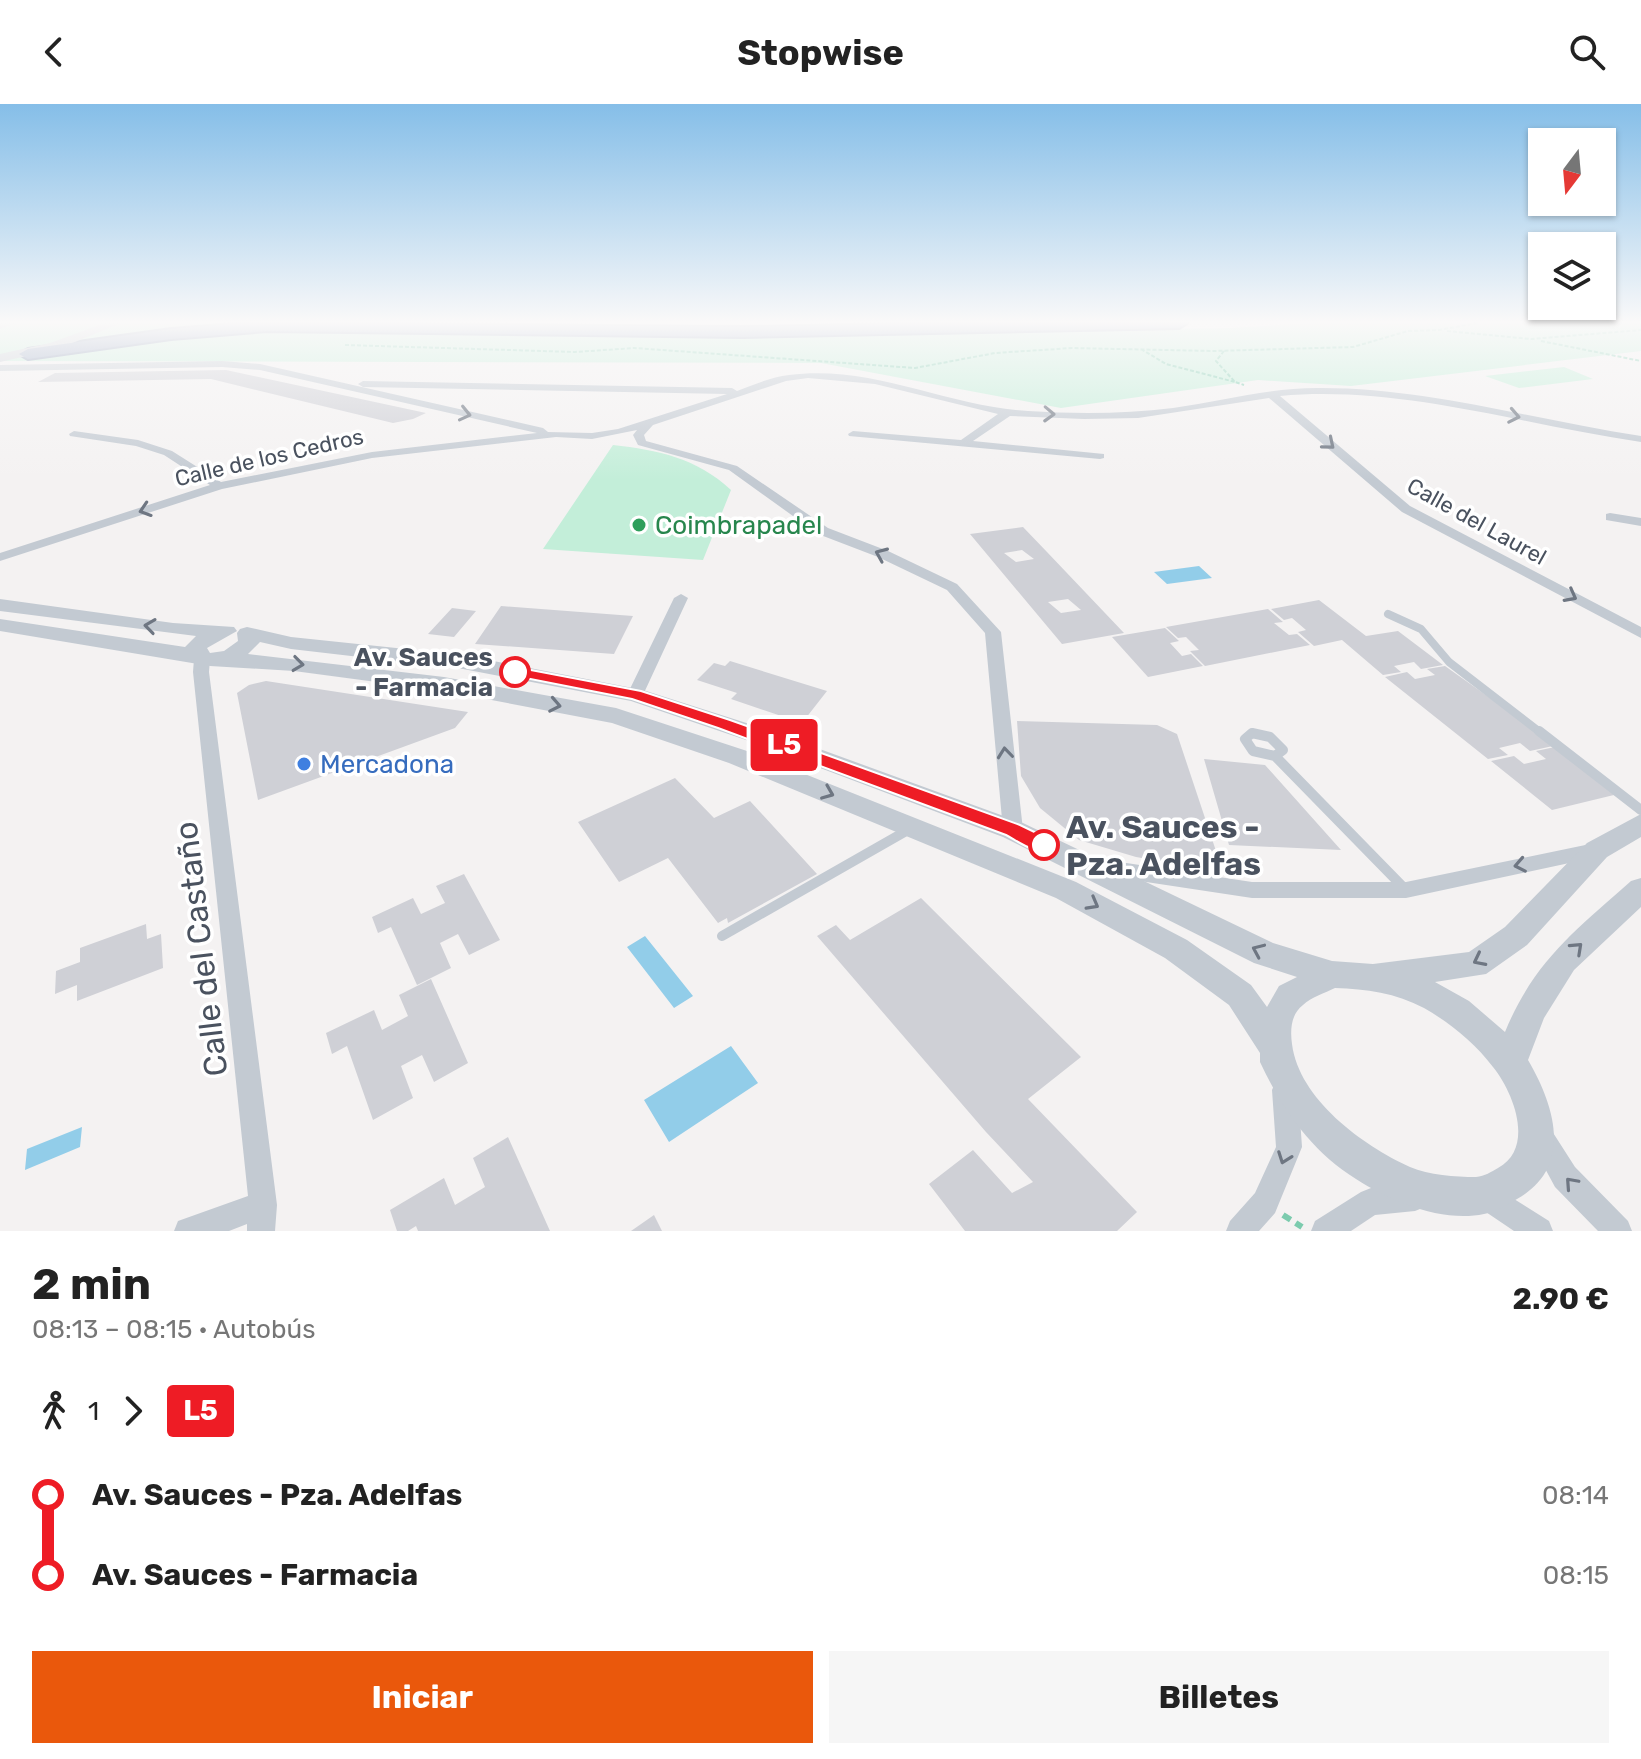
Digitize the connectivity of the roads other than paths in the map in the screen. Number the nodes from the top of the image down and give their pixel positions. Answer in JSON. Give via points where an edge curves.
{"nodes":[{"id":1,"x":298,"y":376,"type":"edge"},
{"id":2,"x":811,"y":376,"type":"edge"},
{"id":3,"x":846,"y":376,"type":"edge"},
{"id":4,"x":330,"y":383,"type":"junction"},
{"id":5,"x":746,"y":391,"type":"junction"},
{"id":6,"x":1270,"y":393,"type":"junction"},
{"id":7,"x":1007,"y":413,"type":"junction"},
{"id":8,"x":511,"y":424,"type":"junction"},
{"id":9,"x":648,"y":424,"type":"junction"},
{"id":10,"x":74,"y":434,"type":"dead end"},
{"id":11,"x":556,"y":434,"type":"junction"},
{"id":12,"x":853,"y":434,"type":"dead end"},
{"id":13,"x":592,"y":436,"type":"junction"},
{"id":14,"x":508,"y":439,"type":"junction"},
{"id":15,"x":1641,"y":439,"type":"edge"},
{"id":16,"x":642,"y":443,"type":"junction"},
{"id":17,"x":964,"y":443,"type":"junction"},
{"id":18,"x":1100,"y":456,"type":"dead end"},
{"id":19,"x":219,"y":486,"type":"junction"},
{"id":20,"x":1610,"y":517,"type":"dead end"},
{"id":21,"x":1641,"y":522,"type":"edge"},
{"id":22,"x":0,"y":557,"type":"edge"},
{"id":23,"x":681,"y":598,"type":"dead end"},
{"id":24,"x":0,"y":605,"type":"edge"},
{"id":25,"x":1388,"y":614,"type":"dead end"},
{"id":26,"x":0,"y":625,"type":"edge"},
{"id":27,"x":237,"y":632,"type":"junction"},
{"id":28,"x":1641,"y":633,"type":"edge"},
{"id":29,"x":206,"y":658,"type":"junction"},
{"id":30,"x":635,"y":695,"type":"junction"},
{"id":31,"x":1275,"y":756,"type":"dead end"},
{"id":32,"x":1641,"y":810,"type":"edge"},
{"id":33,"x":1641,"y":824,"type":"edge"},
{"id":34,"x":912,"y":827,"type":"junction"},
{"id":35,"x":1013,"y":830,"type":"junction"},
{"id":36,"x":1597,"y":850,"type":"junction"},
{"id":37,"x":1083,"y":864,"type":"junction"},
{"id":38,"x":1641,"y":889,"type":"edge"},
{"id":39,"x":1406,"y":890,"type":"junction"},
{"id":40,"x":722,"y":936,"type":"dead end"},
{"id":41,"x":1332,"y":974,"type":"junction"},
{"id":42,"x":1370,"y":975,"type":"junction"},
{"id":43,"x":1274,"y":1046,"type":"junction"},
{"id":44,"x":1510,"y":1062,"type":"junction"},
{"id":45,"x":1285,"y":1081,"type":"junction"},
{"id":46,"x":1535,"y":1127,"type":"junction"},
{"id":47,"x":1441,"y":1195,"type":"junction"},
{"id":48,"x":1486,"y":1195,"type":"junction"},
{"id":49,"x":262,"y":1218,"type":"edge"},
{"id":50,"x":188,"y":1231,"type":"edge"},
{"id":51,"x":1240,"y":1231,"type":"edge"},
{"id":52,"x":1325,"y":1231,"type":"edge"},
{"id":53,"x":1539,"y":1231,"type":"edge"},
{"id":54,"x":1618,"y":1231,"type":"edge"}],
"edges":[{"from":1,"to":4,"type":"street"},
{"from":2,"to":5,"type":"street"},
{"from":3,"to":7,"type":"street"},
{"from":4,"to":5,"type":"street"},
{"from":4,"to":8,"type":"street","one_way":true},
{"from":5,"to":9,"type":"street"},
{"from":7,"to":6,"type":"street","one_way":true,"via":[[1115,416]]},
{"from":6,"to":15,"type":"street","one_way":true,"via":[[1430,400]]},
{"from":6,"to":28,"type":"street","name":"Calle del Laurel","one_way":true,"via":[[1406,509]]},
{"from":7,"to":17,"type":"street"},
{"from":8,"to":11,"type":"street"},
{"from":8,"to":14,"type":"street","via":[[516,432]]},
{"from":9,"to":13,"type":"street"},
{"from":9,"to":16,"type":"street","via":[[638,435]]},
{"from":10,"to":19,"type":"street","via":[[168,453]]},
{"from":11,"to":13,"type":"street"},
{"from":11,"to":14,"type":"street","name":"Calle de los Cedros"},
{"from":12,"to":17,"type":"street"},
{"from":13,"to":16,"type":"street"},
{"from":14,"to":19,"type":"street","name":"Calle de los Cedros","via":[[372,455]]},
{"from":35,"to":16,"type":"street","one_way":true,"via":[[993,632],[952,587],[823,531],[733,468]]},
{"from":17,"to":18,"type":"street"},
{"from":19,"to":22,"type":"street","name":"Calle de los Cedros","one_way":true},
{"from":20,"to":21,"type":"street"},
{"from":23,"to":30,"type":"street"},
{"from":27,"to":24,"type":"street","one_way":true,"via":[[173,629]]},
{"from":25,"to":32,"type":"lane","via":[[1421,629],[1449,662]]},
{"from":26,"to":29,"type":"street"},
{"from":27,"to":29,"type":"street","via":[[201,641],[196,646]]},
{"from":27,"to":30,"type":"street","via":[[463,662]]},
{"from":29,"to":34,"type":"street","one_way":true,"via":[[444,684],[616,716],[738,757]]},
{"from":29,"to":49,"type":"street","name":"Calle del Castaño","via":[[201,672]]},
{"from":30,"to":35,"type":"street"},
{"from":31,"to":39,"type":"lane"},
{"from":33,"to":36,"type":"street"},
{"from":34,"to":40,"type":"lane"},
{"from":34,"to":43,"type":"street","one_way":true,"via":[[1066,890],[1176,949],[1240,995]]},
{"from":35,"to":37,"type":"street"},
{"from":36,"to":39,"type":"street","one_way":true},
{"from":36,"to":42,"type":"street","one_way":true,"via":[[1516,936],[1475,965]]},
{"from":37,"to":39,"type":"street","via":[[1252,890]]},
{"from":41,"to":37,"type":"street","one_way":true,"via":[[1265,954]]},
{"from":44,"to":38,"type":"street","one_way":true,"via":[[1530,1011],[1563,961]]},
{"from":41,"to":42,"type":"street"},
{"from":41,"to":43,"type":"street","via":[[1308,981],[1288,995],[1275,1022]]},
{"from":42,"to":44,"type":"street","via":[[1437,999],[1477,1027]]},
{"from":43,"to":45,"type":"street"},
{"from":44,"to":46,"type":"street","via":[[1531,1100]]},
{"from":45,"to":47,"type":"street","via":[[1302,1109],[1336,1144],[1383,1176]]},
{"from":45,"to":51,"type":"street","one_way":true,"via":[[1289,1147],[1265,1203]]},
{"from":46,"to":48,"type":"street","via":[[1537,1144],[1524,1174]]},
{"from":54,"to":46,"type":"street","one_way":true,"via":[[1565,1177]]},
{"from":47,"to":48,"type":"street"},
{"from":47,"to":52,"type":"street","via":[[1371,1202]]},
{"from":48,"to":53,"type":"street"},
{"from":49,"to":50,"type":"street"}]}
